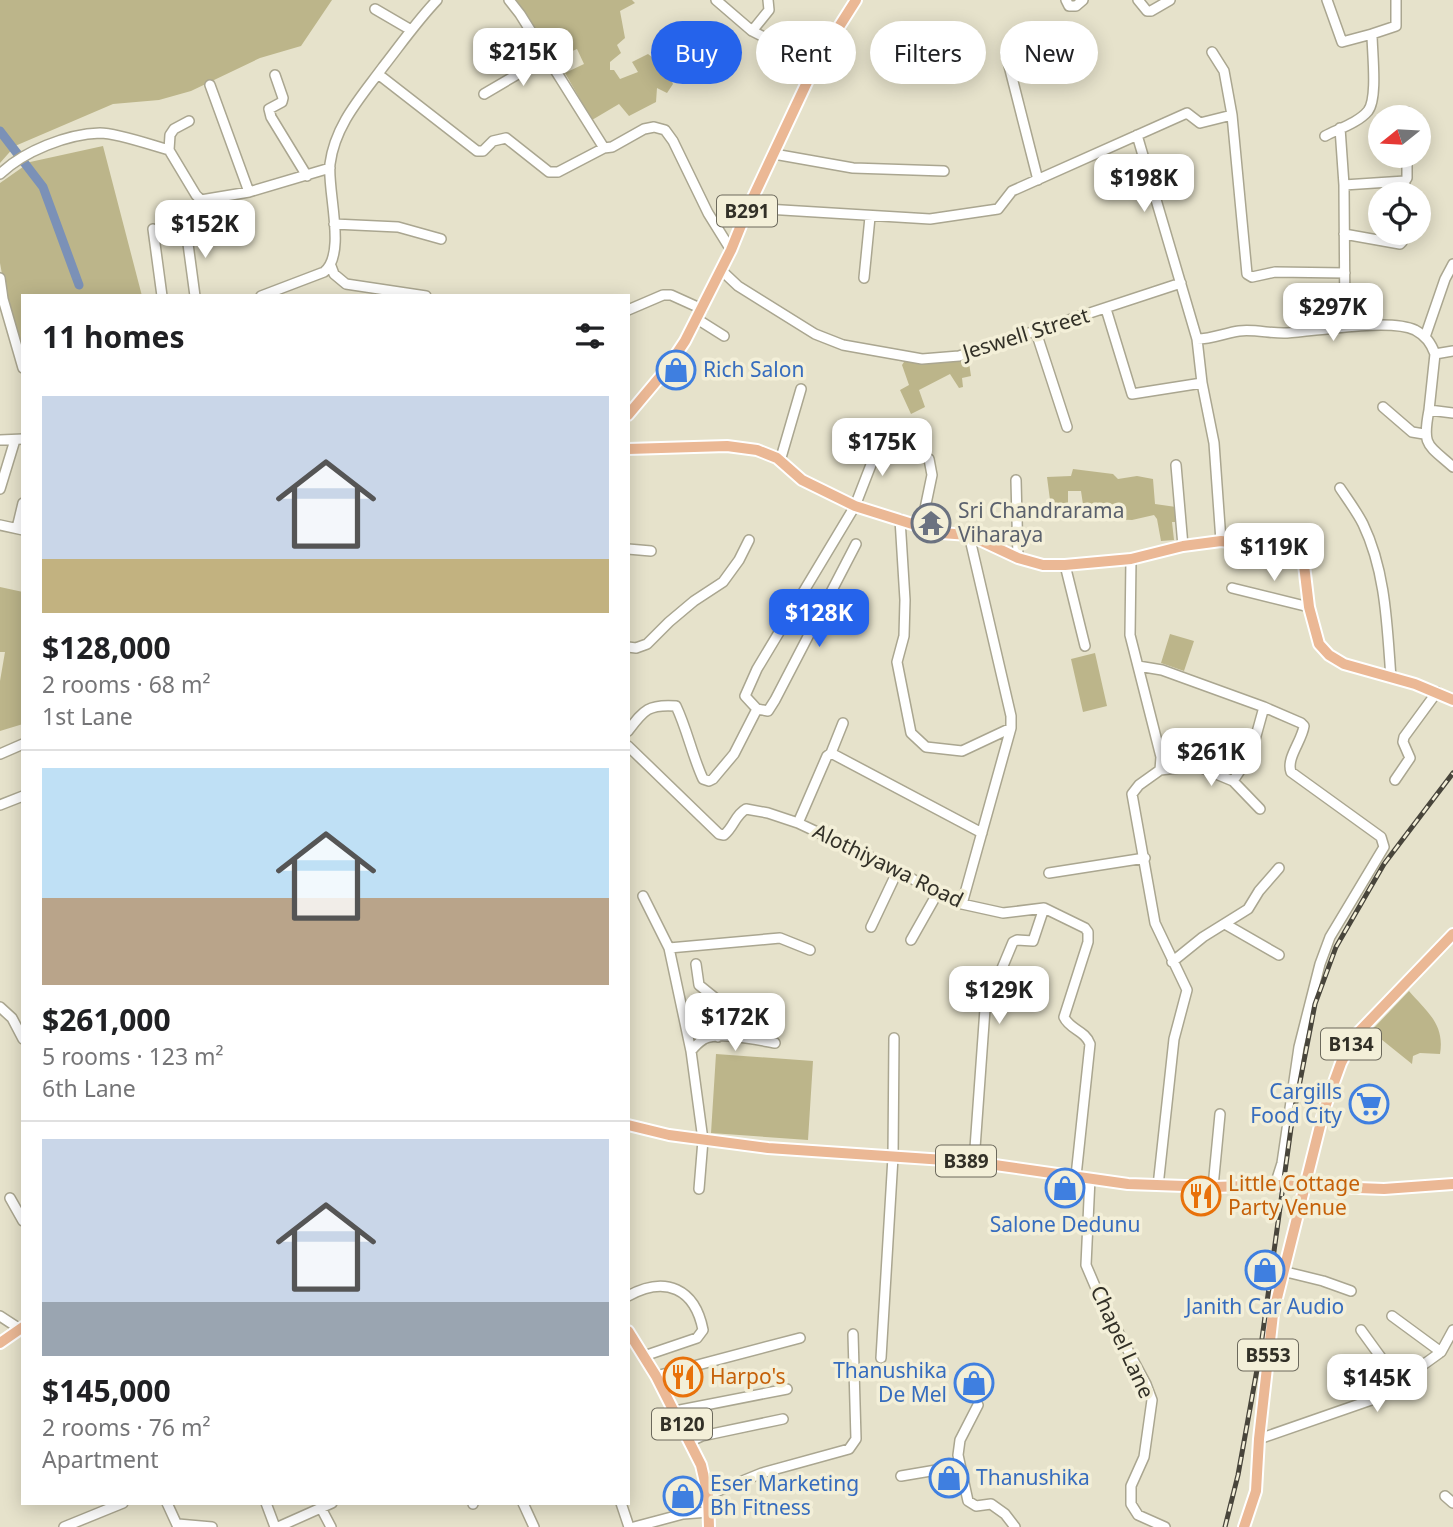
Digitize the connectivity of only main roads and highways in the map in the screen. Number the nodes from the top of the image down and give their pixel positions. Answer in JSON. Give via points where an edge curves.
{"nodes":[{"id":1,"x":856,"y":0,"type":"edge"},
{"id":2,"x":630,"y":413,"type":"edge"},
{"id":3,"x":630,"y":449,"type":"edge"},
{"id":4,"x":1453,"y":700,"type":"edge"},
{"id":5,"x":1453,"y":934,"type":"edge"},
{"id":6,"x":630,"y":1125,"type":"edge"},
{"id":7,"x":1453,"y":1185,"type":"edge"},
{"id":8,"x":1304,"y":1186,"type":"junction"},
{"id":9,"x":21,"y":1329,"type":"edge"},
{"id":10,"x":630,"y":1334,"type":"edge"},
{"id":11,"x":0,"y":1343,"type":"edge"},
{"id":12,"x":709,"y":1527,"type":"edge"},
{"id":13,"x":1244,"y":1527,"type":"edge"}],
"edges":[{"from":1,"to":2,"type":"main road","number":"B291","via":[[816,63],[699,314],[665,371]]},
{"from":3,"to":4,"type":"main road","via":[[727,446],[757,450],[780,461],[802,480],[855,506],[921,528],[970,536],[1043,565],[1131,559],[1221,541],[1280,549],[1300,558],[1304,565],[1319,644],[1329,655]]},
{"from":5,"to":8,"type":"main road","number":"B134","via":[[1354,1037],[1324,1110]]},
{"from":6,"to":8,"type":"main road","number":"B389","via":[[768,1148],[975,1162],[1128,1184]]},
{"from":7,"to":8,"type":"main road","number":"B389"},
{"from":8,"to":13,"type":"main road","number":"B553","via":[[1273,1314],[1255,1491]]},
{"from":9,"to":11,"type":"main road"},
{"from":10,"to":12,"type":"main road","number":"B120","via":[[701,1465]]}]}
